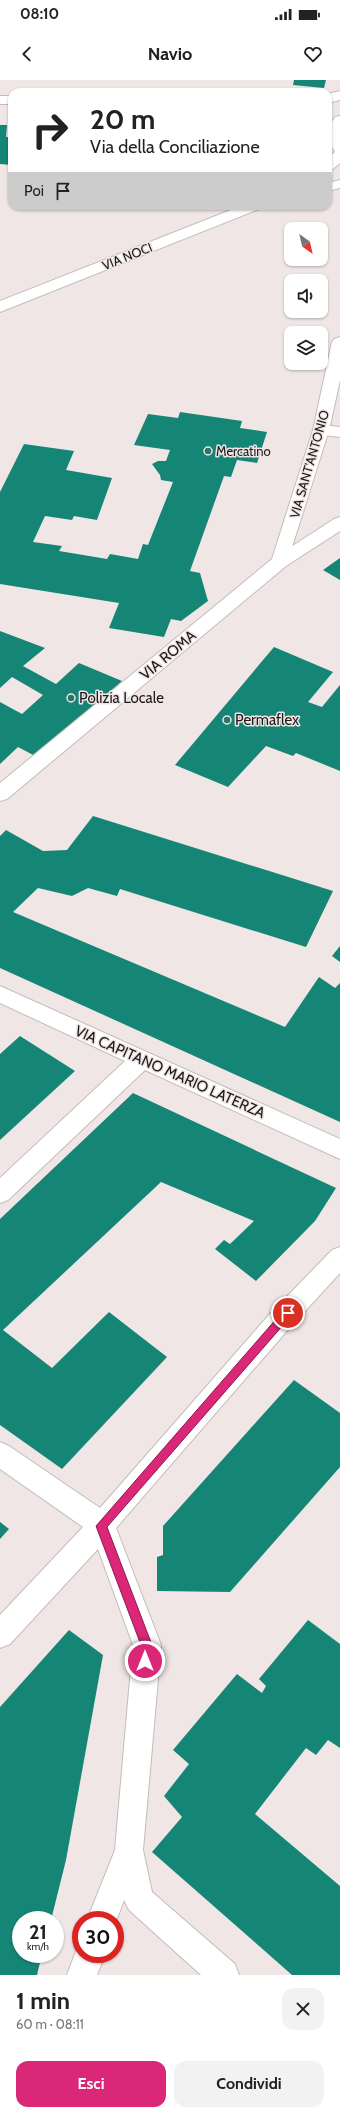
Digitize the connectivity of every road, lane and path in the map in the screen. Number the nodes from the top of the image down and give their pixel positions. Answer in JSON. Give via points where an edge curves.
{"nodes":[{"id":1,"x":340,"y":120,"type":"edge"},
{"id":2,"x":334,"y":140,"type":"edge"},
{"id":3,"x":340,"y":155,"type":"edge"},
{"id":4,"x":332,"y":162,"type":"edge"},
{"id":5,"x":244,"y":210,"type":"edge"},
{"id":6,"x":0,"y":307,"type":"edge"},
{"id":7,"x":340,"y":342,"type":"edge"},
{"id":8,"x":321,"y":430,"type":"junction"},
{"id":9,"x":340,"y":432,"type":"edge"},
{"id":10,"x":340,"y":523,"type":"edge"},
{"id":11,"x":280,"y":562,"type":"junction"},
{"id":12,"x":0,"y":794,"type":"edge"},
{"id":13,"x":0,"y":994,"type":"edge"},
{"id":14,"x":141,"y":1060,"type":"junction"},
{"id":15,"x":340,"y":1149,"type":"edge"},
{"id":16,"x":0,"y":1193,"type":"edge"},
{"id":17,"x":340,"y":1257,"type":"edge"},
{"id":18,"x":0,"y":1454,"type":"edge"},
{"id":19,"x":102,"y":1526,"type":"junction"},
{"id":20,"x":0,"y":1635,"type":"edge"},
{"id":21,"x":129,"y":1850,"type":"junction"},
{"id":22,"x":105,"y":1911,"type":"edge"},
{"id":23,"x":87,"y":1963,"type":"edge"},
{"id":24,"x":82,"y":1975,"type":"edge"},
{"id":25,"x":224,"y":1975,"type":"edge"}],
"edges":[{"from":1,"to":2,"type":"street","via":[[332,132]]},
{"from":3,"to":4,"type":"street"},
{"from":5,"to":6,"type":"street","name":"VIA NOCI"},
{"from":7,"to":8,"type":"street","name":"VIA SANT'ANTONIO"},
{"from":8,"to":9,"type":"street"},
{"from":8,"to":11,"type":"street","name":"VIA SANT'ANTONIO"},
{"from":10,"to":11,"type":"street","name":"VIA ROMA"},
{"from":11,"to":12,"type":"street","name":"VIA ROMA"},
{"from":13,"to":14,"type":"street","name":"VIA CAPITANO MARIO LATERZA"},
{"from":14,"to":15,"type":"street","name":"VIA CAPITANO MARIO LATERZA"},
{"from":14,"to":16,"type":"street"},
{"from":17,"to":19,"type":"street","via":[[277,1324]]},
{"from":18,"to":19,"type":"street"},
{"from":19,"to":20,"type":"street"},
{"from":19,"to":21,"type":"street","via":[[147,1645]]},
{"from":21,"to":22,"type":"street"},
{"from":21,"to":25,"type":"street","via":[[139,1900]]},
{"from":23,"to":24,"type":"street"}]}
